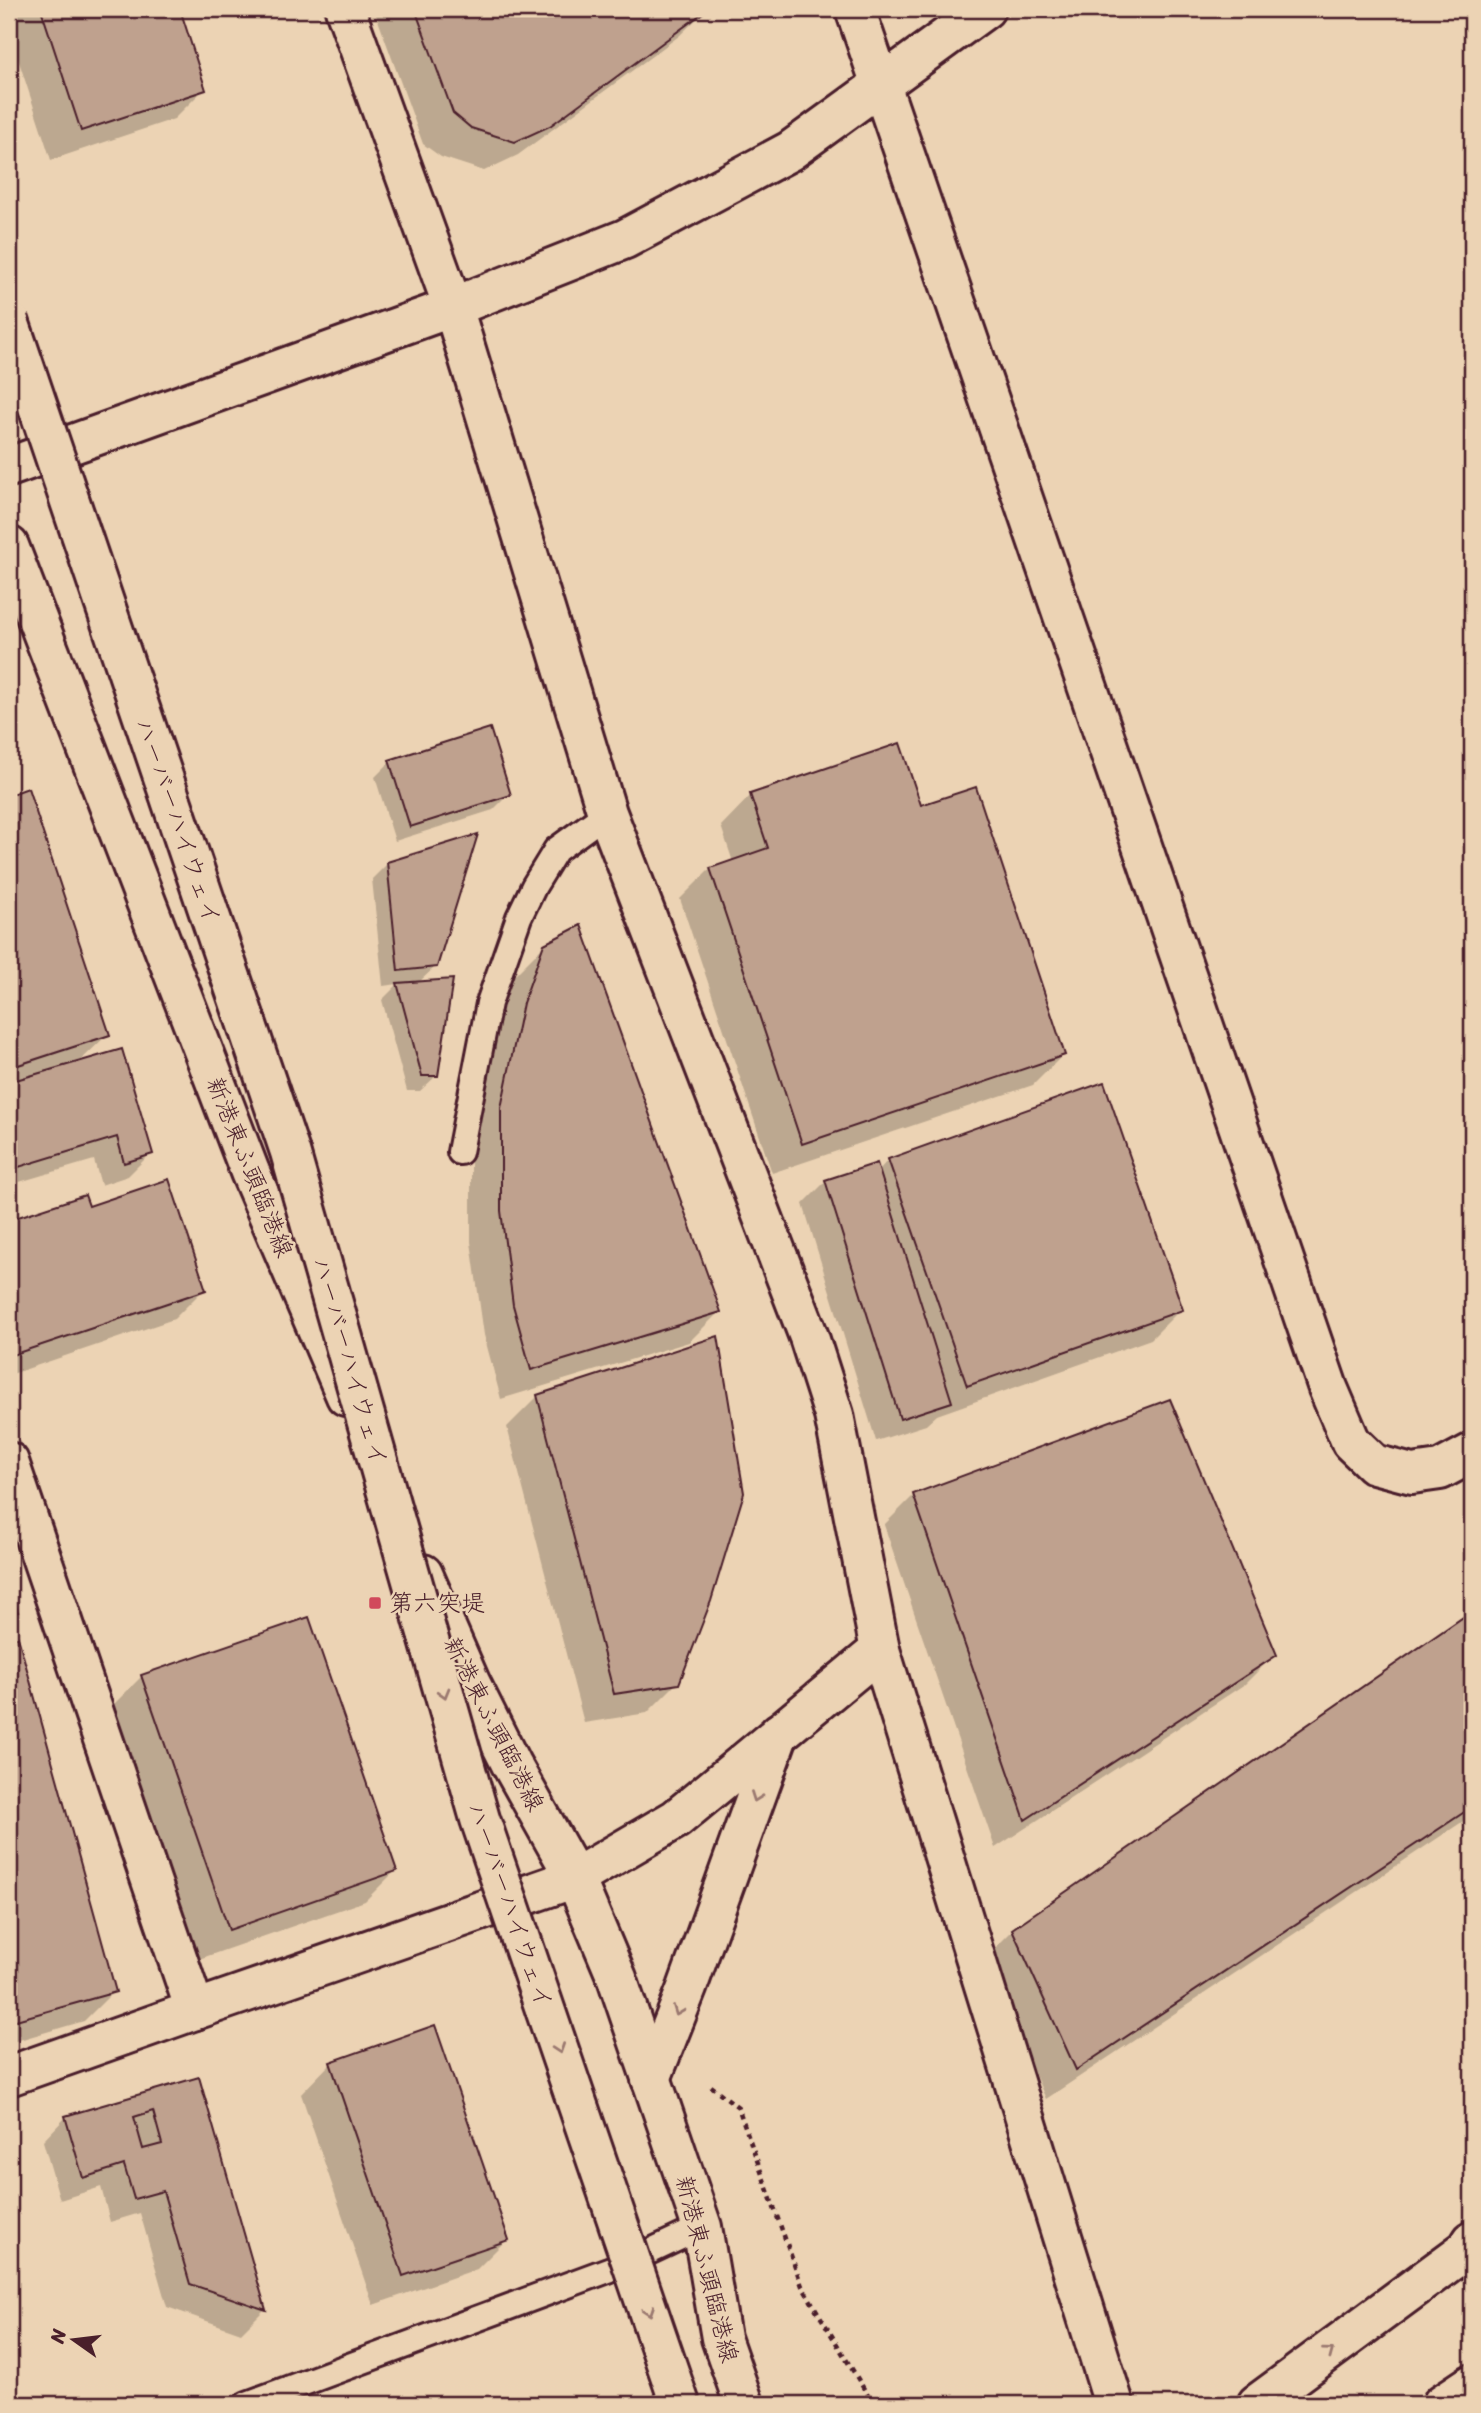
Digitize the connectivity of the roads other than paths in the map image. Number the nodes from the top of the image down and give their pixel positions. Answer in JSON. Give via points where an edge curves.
{"nodes":[{"id":1,"x":345,"y":9,"type":"edge"},
{"id":2,"x":855,"y":9,"type":"edge"},
{"id":3,"x":985,"y":9,"type":"edge"},
{"id":4,"x":881,"y":85,"type":"junction"},
{"id":5,"x":453,"y":307,"type":"junction"},
{"id":6,"x":9,"y":321,"type":"edge"},
{"id":7,"x":9,"y":388,"type":"edge"},
{"id":8,"x":9,"y":467,"type":"edge"},
{"id":9,"x":9,"y":546,"type":"edge"},
{"id":10,"x":607,"y":813,"type":"junction"},
{"id":11,"x":460,"y":1152,"type":"dead end"},
{"id":12,"x":1472,"y":1453,"type":"edge"},
{"id":13,"x":9,"y":1462,"type":"edge"},
{"id":14,"x":880,"y":1650,"type":"junction"},
{"id":15,"x":779,"y":1733,"type":"junction"},
{"id":16,"x":575,"y":1878,"type":"junction"},
{"id":17,"x":195,"y":2010,"type":"junction"},
{"id":18,"x":9,"y":2076,"type":"edge"},
{"id":19,"x":652,"y":2079,"type":"junction"},
{"id":20,"x":702,"y":2227,"type":"junction"},
{"id":21,"x":1472,"y":2241,"type":"edge"},
{"id":22,"x":1472,"y":2384,"type":"edge"},
{"id":23,"x":247,"y":2404,"type":"edge"},
{"id":24,"x":654,"y":2404,"type":"edge"},
{"id":25,"x":680,"y":2404,"type":"edge"},
{"id":26,"x":744,"y":2404,"type":"edge"},
{"id":27,"x":1114,"y":2404,"type":"edge"},
{"id":28,"x":1257,"y":2404,"type":"edge"},
{"id":29,"x":1442,"y":2404,"type":"edge"}],
"edges":[{"from":1,"to":5,"type":"street"},
{"from":2,"to":4,"type":"street"},
{"from":3,"to":4,"type":"street"},
{"from":4,"to":5,"type":"street","via":[[790,151],[625,239]]},
{"from":4,"to":12,"type":"street","via":[[1328,1388],[1351,1441],[1374,1464],[1412,1474],[1440,1469]]},
{"from":5,"to":8,"type":"street"},
{"from":5,"to":10,"type":"street"},
{"from":6,"to":25,"type":"street","name":"ハーバーハイウェイ","one_way":true,"bridge":true,"via":[[290,1152],[480,1819]]},
{"from":7,"to":24,"type":"street","name":"ハーバーハイウェイ","via":[[274,1175],[453,1817]]},
{"from":9,"to":16,"type":"street","name":"新港東ふ頭臨港線","via":[[255,1185],[470,1682]]},
{"from":10,"to":11,"type":"lane","via":[[556,850],[519,917],[489,1003]]},
{"from":10,"to":14,"type":"street","via":[[813,1350],[834,1415]]},
{"from":13,"to":17,"type":"street"},
{"from":14,"to":15,"type":"street"},
{"from":14,"to":27,"type":"street"},
{"from":15,"to":16,"type":"street","via":[[676,1819]]},
{"from":15,"to":19,"type":"street","one_way":true},
{"from":16,"to":17,"type":"street"},
{"from":16,"to":19,"type":"street","name":"新港東ふ頭臨港線"},
{"from":17,"to":18,"type":"street"},
{"from":19,"to":20,"type":"street","name":"新港東ふ頭臨港線"},
{"from":20,"to":23,"type":"lane","via":[[619,2266]]},
{"from":20,"to":26,"type":"street","name":"新港東ふ頭臨港線","via":[[721,2338]]},
{"from":28,"to":21,"type":"street","one_way":true},
{"from":22,"to":29,"type":"street"}]}
